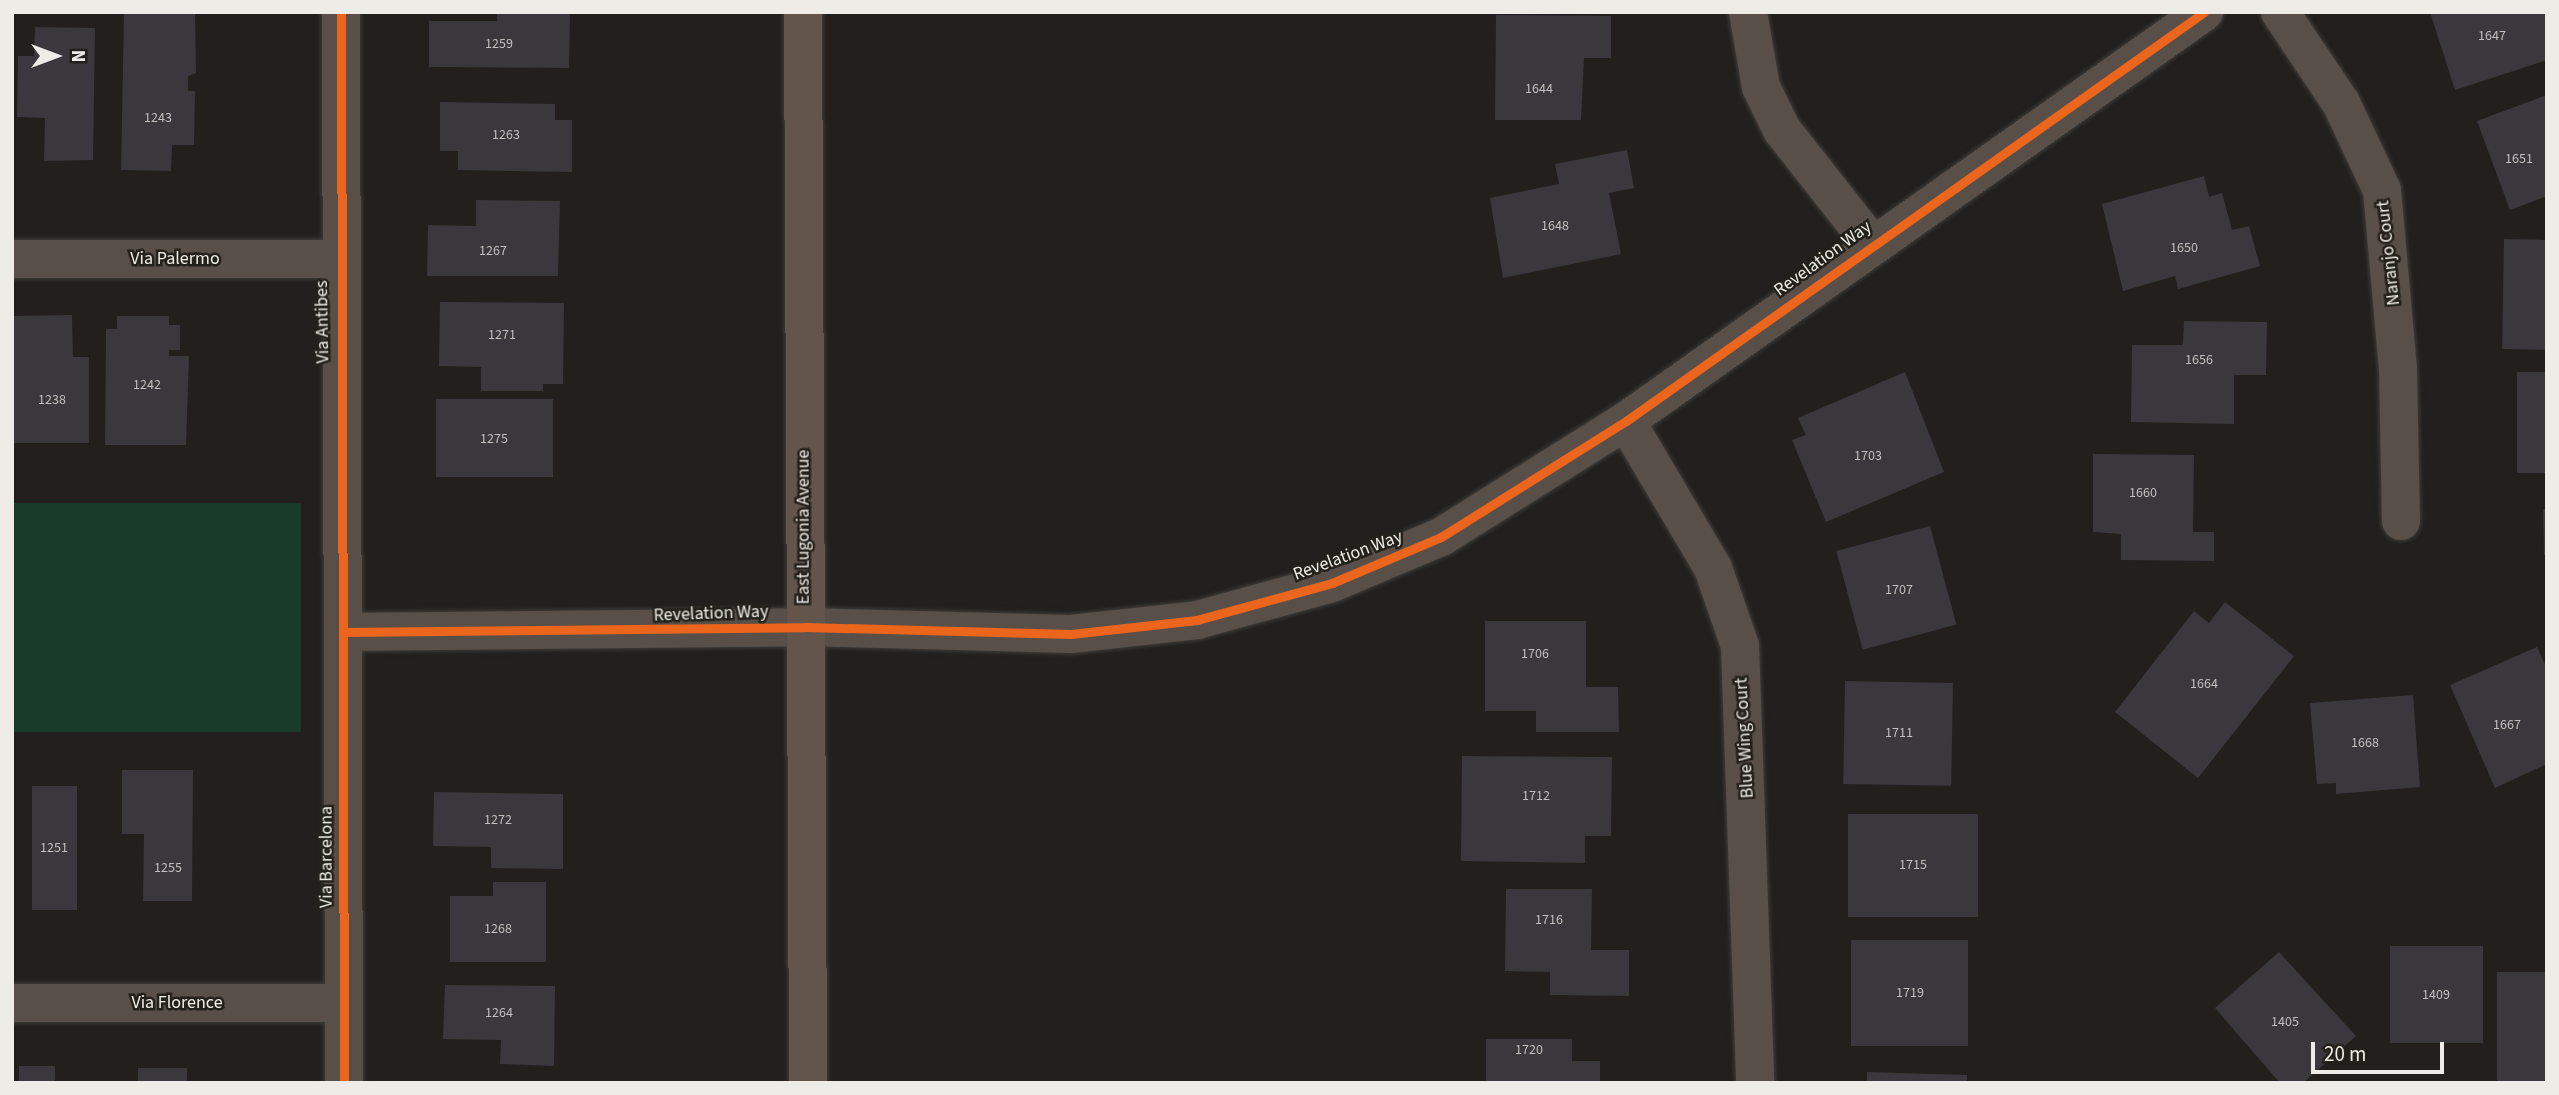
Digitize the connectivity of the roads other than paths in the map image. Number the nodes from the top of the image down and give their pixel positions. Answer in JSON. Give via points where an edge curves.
{"nodes":[{"id":1,"x":341,"y":12,"type":"edge"},
{"id":2,"x":803,"y":12,"type":"edge"},
{"id":3,"x":1748,"y":12,"type":"edge"},
{"id":4,"x":2204,"y":12,"type":"edge"},
{"id":5,"x":2280,"y":12,"type":"edge"},
{"id":6,"x":1871,"y":243,"type":"junction"},
{"id":7,"x":12,"y":259,"type":"edge"},
{"id":8,"x":338,"y":259,"type":"junction"},
{"id":9,"x":1626,"y":421,"type":"junction"},
{"id":10,"x":2401,"y":521,"type":"dead end"},
{"id":11,"x":805,"y":626,"type":"junction"},
{"id":12,"x":343,"y":632,"type":"junction"},
{"id":13,"x":12,"y":1003,"type":"edge"},
{"id":14,"x":343,"y":1003,"type":"junction"},
{"id":15,"x":344,"y":1083,"type":"edge"},
{"id":16,"x":808,"y":1083,"type":"edge"},
{"id":17,"x":1755,"y":1083,"type":"edge"}],
"edges":[{"from":1,"to":8,"type":"street","name":"Via Antibes"},
{"from":2,"to":11,"type":"main road","name":"East Lugonia Avenue"},
{"from":3,"to":6,"type":"street","via":[[1761,87],[1782,130]]},
{"from":4,"to":6,"type":"street","name":"Revelation Way"},
{"from":5,"to":10,"type":"street","name":"Naranjo Court","via":[[2341,103],[2382,190],[2398,368]]},
{"from":6,"to":9,"type":"street","name":"Revelation Way"},
{"from":7,"to":8,"type":"street","name":"Via Palermo"},
{"from":8,"to":12,"type":"street","name":"Via Antibes"},
{"from":9,"to":11,"type":"street","name":"Revelation Way","via":[[1441,537],[1332,583],[1198,620],[1070,634]]},
{"from":9,"to":17,"type":"street","name":"Blue Wing Court","via":[[1713,568],[1740,646]]},
{"from":11,"to":12,"type":"street","name":"Revelation Way"},
{"from":11,"to":16,"type":"main road","name":"East Lugonia Avenue"},
{"from":12,"to":14,"type":"street","name":"Via Barcelona"},
{"from":13,"to":14,"type":"street","name":"Via Florence"},
{"from":14,"to":15,"type":"street","name":"Via Barcelona"}]}
